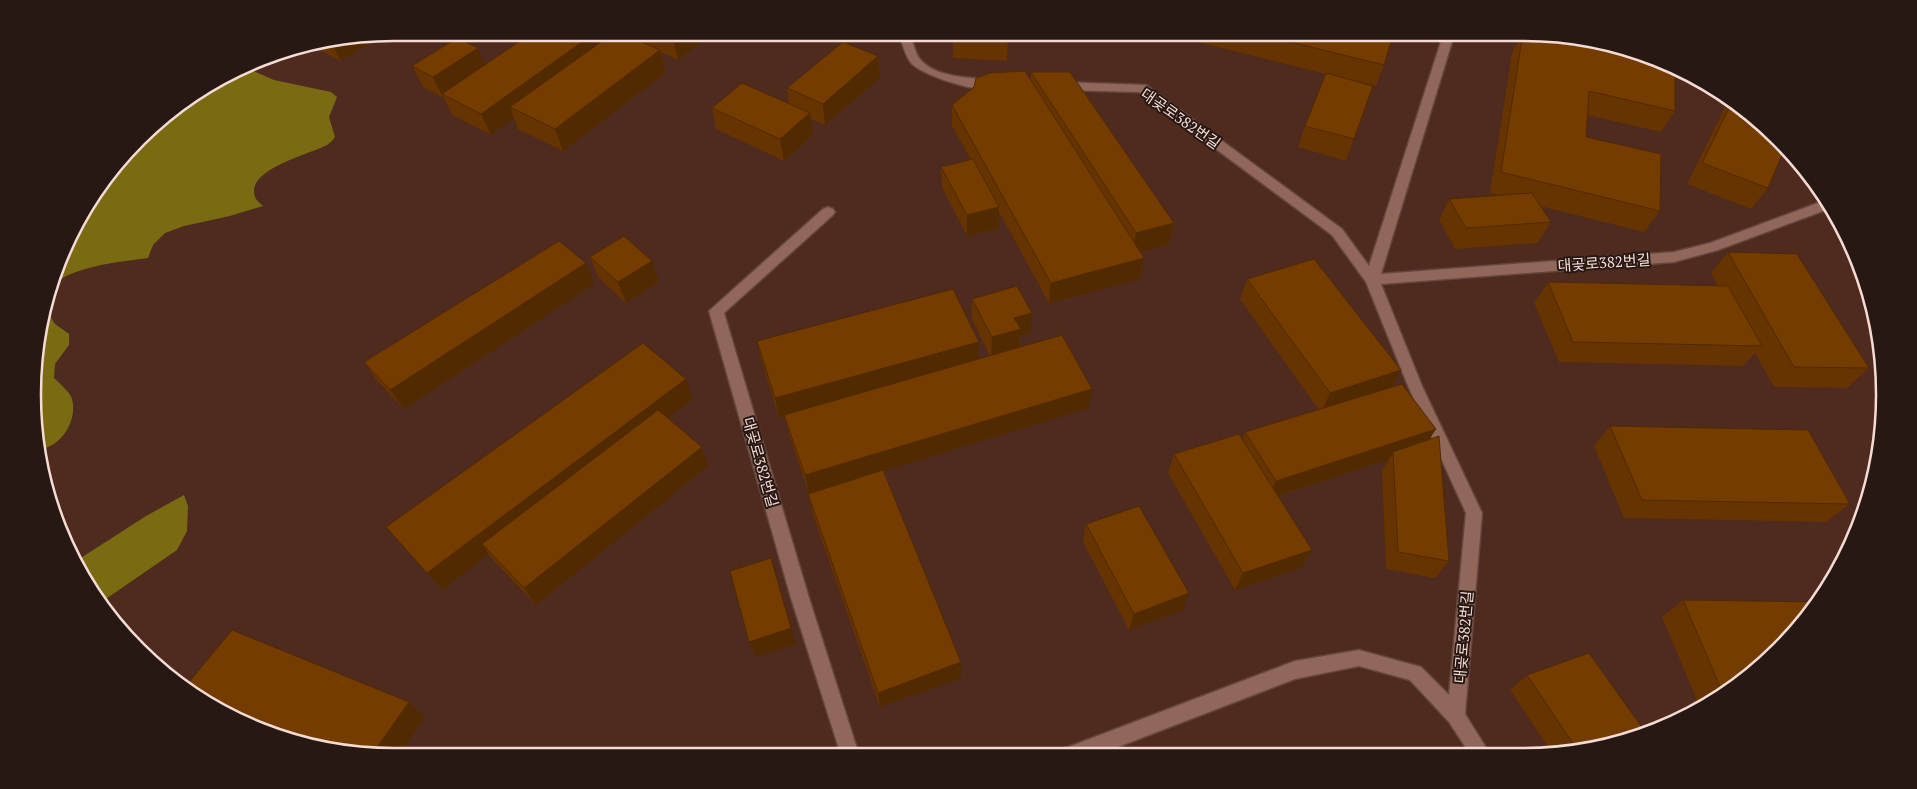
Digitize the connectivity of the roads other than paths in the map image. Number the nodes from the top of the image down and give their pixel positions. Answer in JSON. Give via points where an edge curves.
{"nodes":[{"id":1,"x":906,"y":41,"type":"edge"},
{"id":2,"x":1447,"y":41,"type":"edge"},
{"id":3,"x":1009,"y":85,"type":"edge"},
{"id":4,"x":1047,"y":86,"type":"edge"},
{"id":5,"x":1821,"y":207,"type":"edge"},
{"id":6,"x":828,"y":212,"type":"dead end"},
{"id":7,"x":1372,"y":280,"type":"junction"},
{"id":8,"x":1456,"y":716,"type":"junction"},
{"id":9,"x":848,"y":748,"type":"edge"},
{"id":10,"x":1089,"y":748,"type":"edge"},
{"id":11,"x":1477,"y":748,"type":"edge"}],
"edges":[{"from":1,"to":3,"type":"lane","via":[[916,61],[957,82]]},
{"from":2,"to":7,"type":"lane"},
{"from":4,"to":7,"type":"lane","name":"대곶로382번길","via":[[1142,88],[1337,232]]},
{"from":5,"to":7,"type":"lane","name":"대곶로382번길","via":[[1713,247],[1674,257]]},
{"from":6,"to":9,"type":"lane","name":"대곶로382번길","via":[[716,311]]},
{"from":7,"to":8,"type":"lane","name":"대곶로382번길","via":[[1415,386],[1474,513]]},
{"from":8,"to":10,"type":"lane","name":"대곶로382번길","via":[[1415,673],[1359,658],[1295,670]]},
{"from":8,"to":11,"type":"lane","name":"대곶로382번길"}]}
